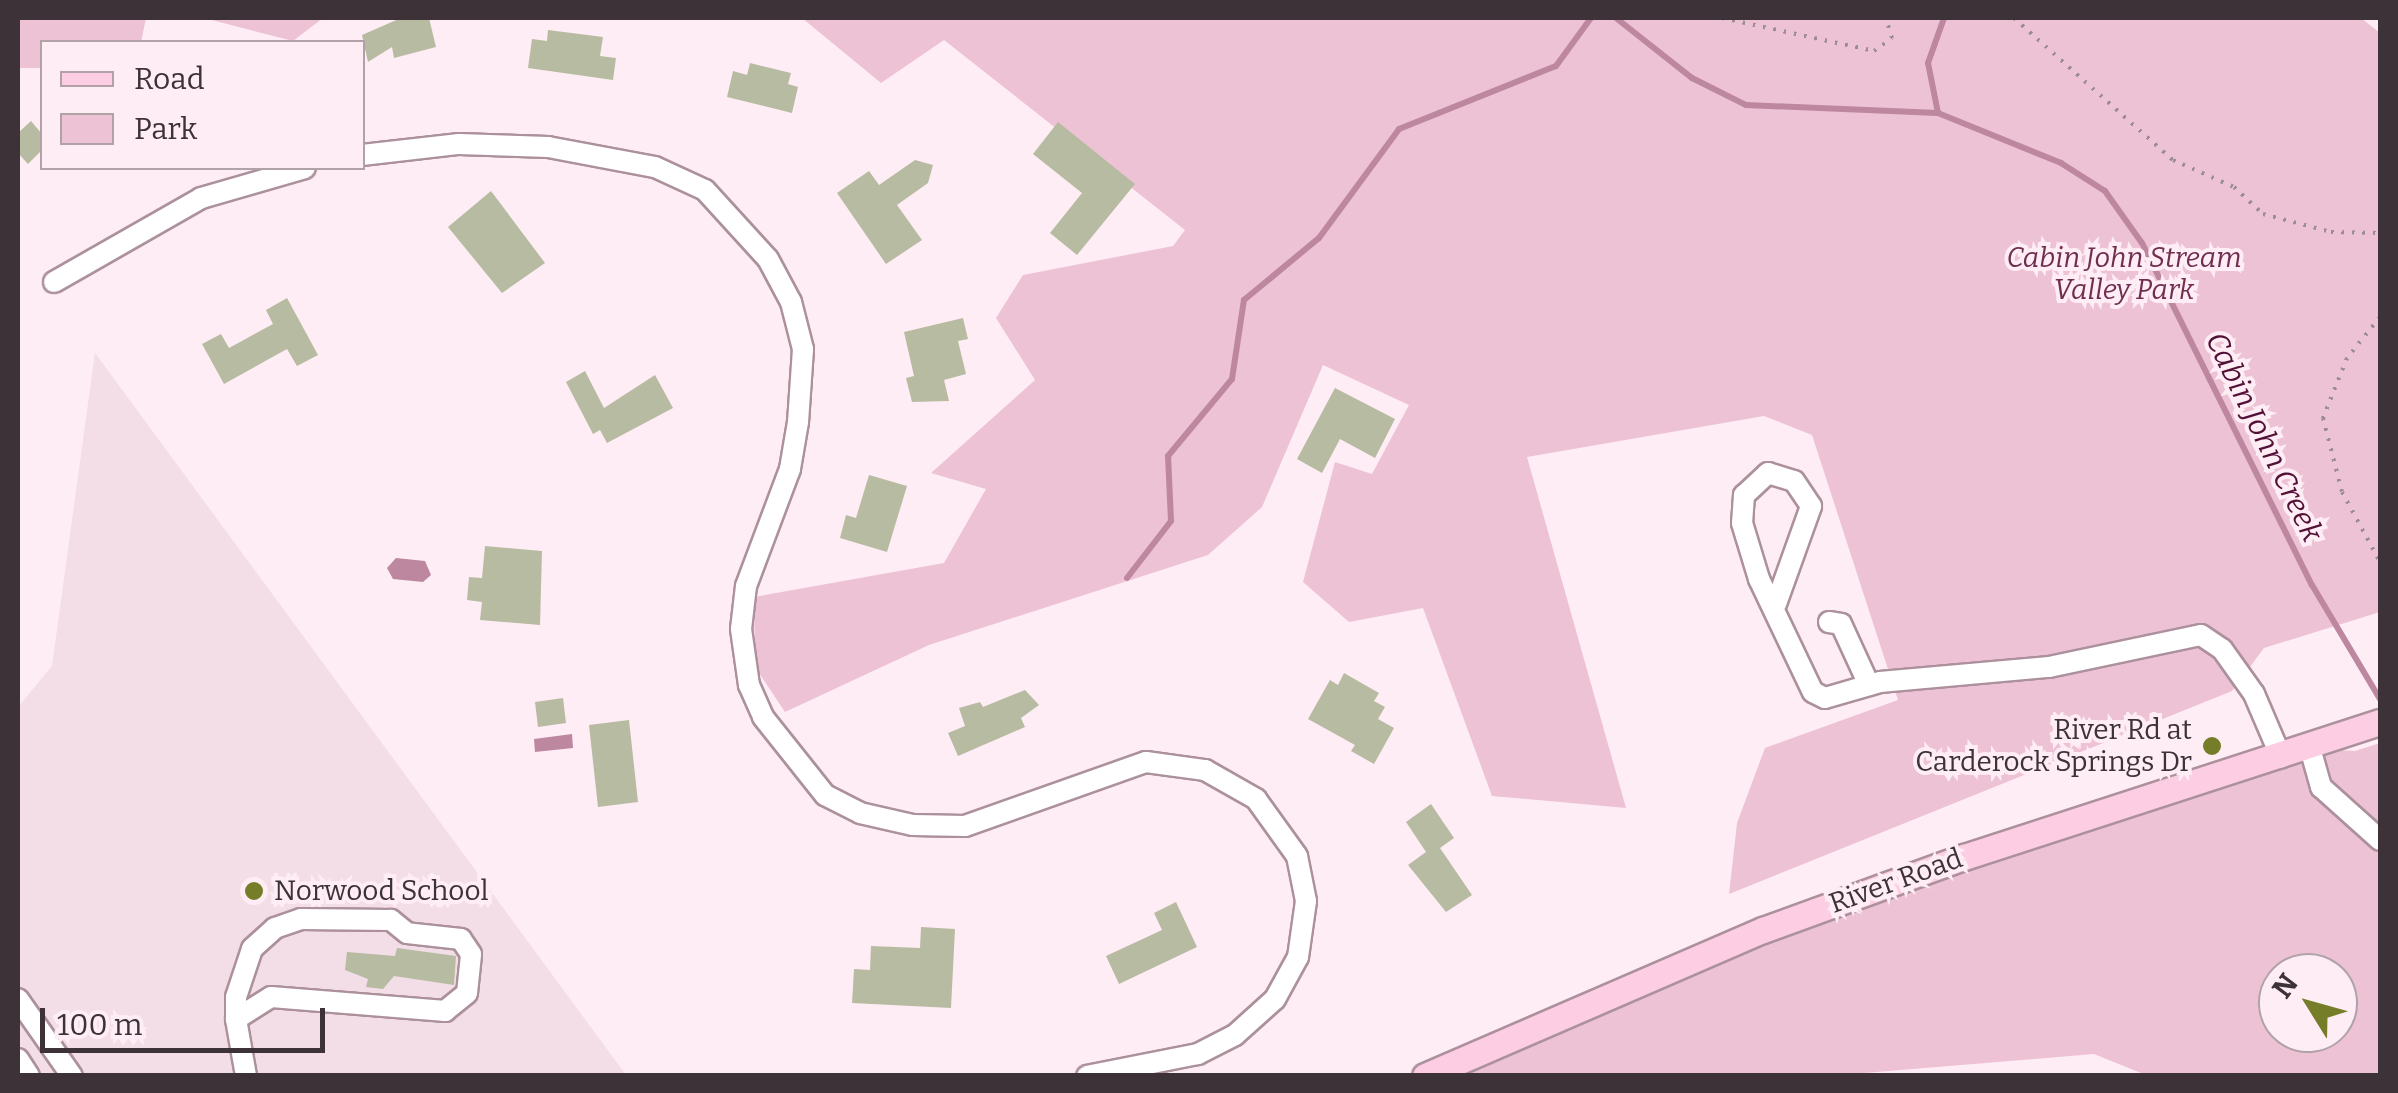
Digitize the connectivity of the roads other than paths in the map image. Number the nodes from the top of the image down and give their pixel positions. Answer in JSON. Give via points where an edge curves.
{"nodes":[{"id":1,"x":365,"y":154,"type":"edge"},
{"id":2,"x":298,"y":170,"type":"edge"},
{"id":3,"x":54,"y":282,"type":"dead end"},
{"id":4,"x":1776,"y":604,"type":"junction"},
{"id":5,"x":1829,"y":622,"type":"dead end"},
{"id":6,"x":1869,"y":685,"type":"junction"},
{"id":7,"x":2380,"y":722,"type":"edge"},
{"id":8,"x":2310,"y":748,"type":"junction"},
{"id":9,"x":2281,"y":757,"type":"junction"},
{"id":10,"x":2380,"y":840,"type":"edge"},
{"id":11,"x":241,"y":975,"type":"junction"},
{"id":12,"x":271,"y":997,"type":"junction"},
{"id":13,"x":18,"y":1000,"type":"edge"},
{"id":14,"x":236,"y":1019,"type":"junction"},
{"id":15,"x":18,"y":1060,"type":"edge"},
{"id":16,"x":30,"y":1076,"type":"edge"},
{"id":17,"x":72,"y":1076,"type":"edge"},
{"id":18,"x":246,"y":1076,"type":"edge"},
{"id":19,"x":1087,"y":1076,"type":"edge"},
{"id":20,"x":1425,"y":1076,"type":"edge"}],
"edges":[{"from":1,"to":19,"type":"street","via":[[459,144],[531,146],[656,167],[705,190],[768,259],[792,302],[803,349],[798,422],[790,470],[746,586],[741,629],[749,685],[763,717],[826,794],[860,813],[914,825],[965,826],[1146,762],[1205,770],[1256,799],[1297,856],[1306,901],[1298,957],[1276,999],[1198,1054]]},
{"from":2,"to":3,"type":"street","via":[[200,198]]},
{"from":4,"to":4,"type":"street","via":[[1811,506],[1794,481],[1768,473],[1744,495],[1742,523],[1760,579]]},
{"from":4,"to":6,"type":"street","via":[[1813,692],[1825,698]]},
{"from":5,"to":6,"type":"street","via":[[1841,624]]},
{"from":6,"to":9,"type":"street","via":[[2049,667],[2201,635],[2222,649],[2254,694]]},
{"from":7,"to":8,"type":"main road","name":"River Road"},
{"from":8,"to":9,"type":"main road","name":"River Road"},
{"from":8,"to":10,"type":"street","via":[[2321,787]]},
{"from":9,"to":20,"type":"main road","name":"River Road","via":[[1964,856],[1763,930]]},
{"from":11,"to":12,"type":"street"},
{"from":11,"to":12,"type":"street","via":[[252,950],[275,928],[301,919],[392,920],[408,933],[461,940],[471,954],[467,993],[446,1011]]},
{"from":11,"to":14,"type":"street"},
{"from":12,"to":14,"type":"street"},
{"from":13,"to":17,"type":"street"},
{"from":14,"to":18,"type":"street"},
{"from":15,"to":16,"type":"street"}]}
